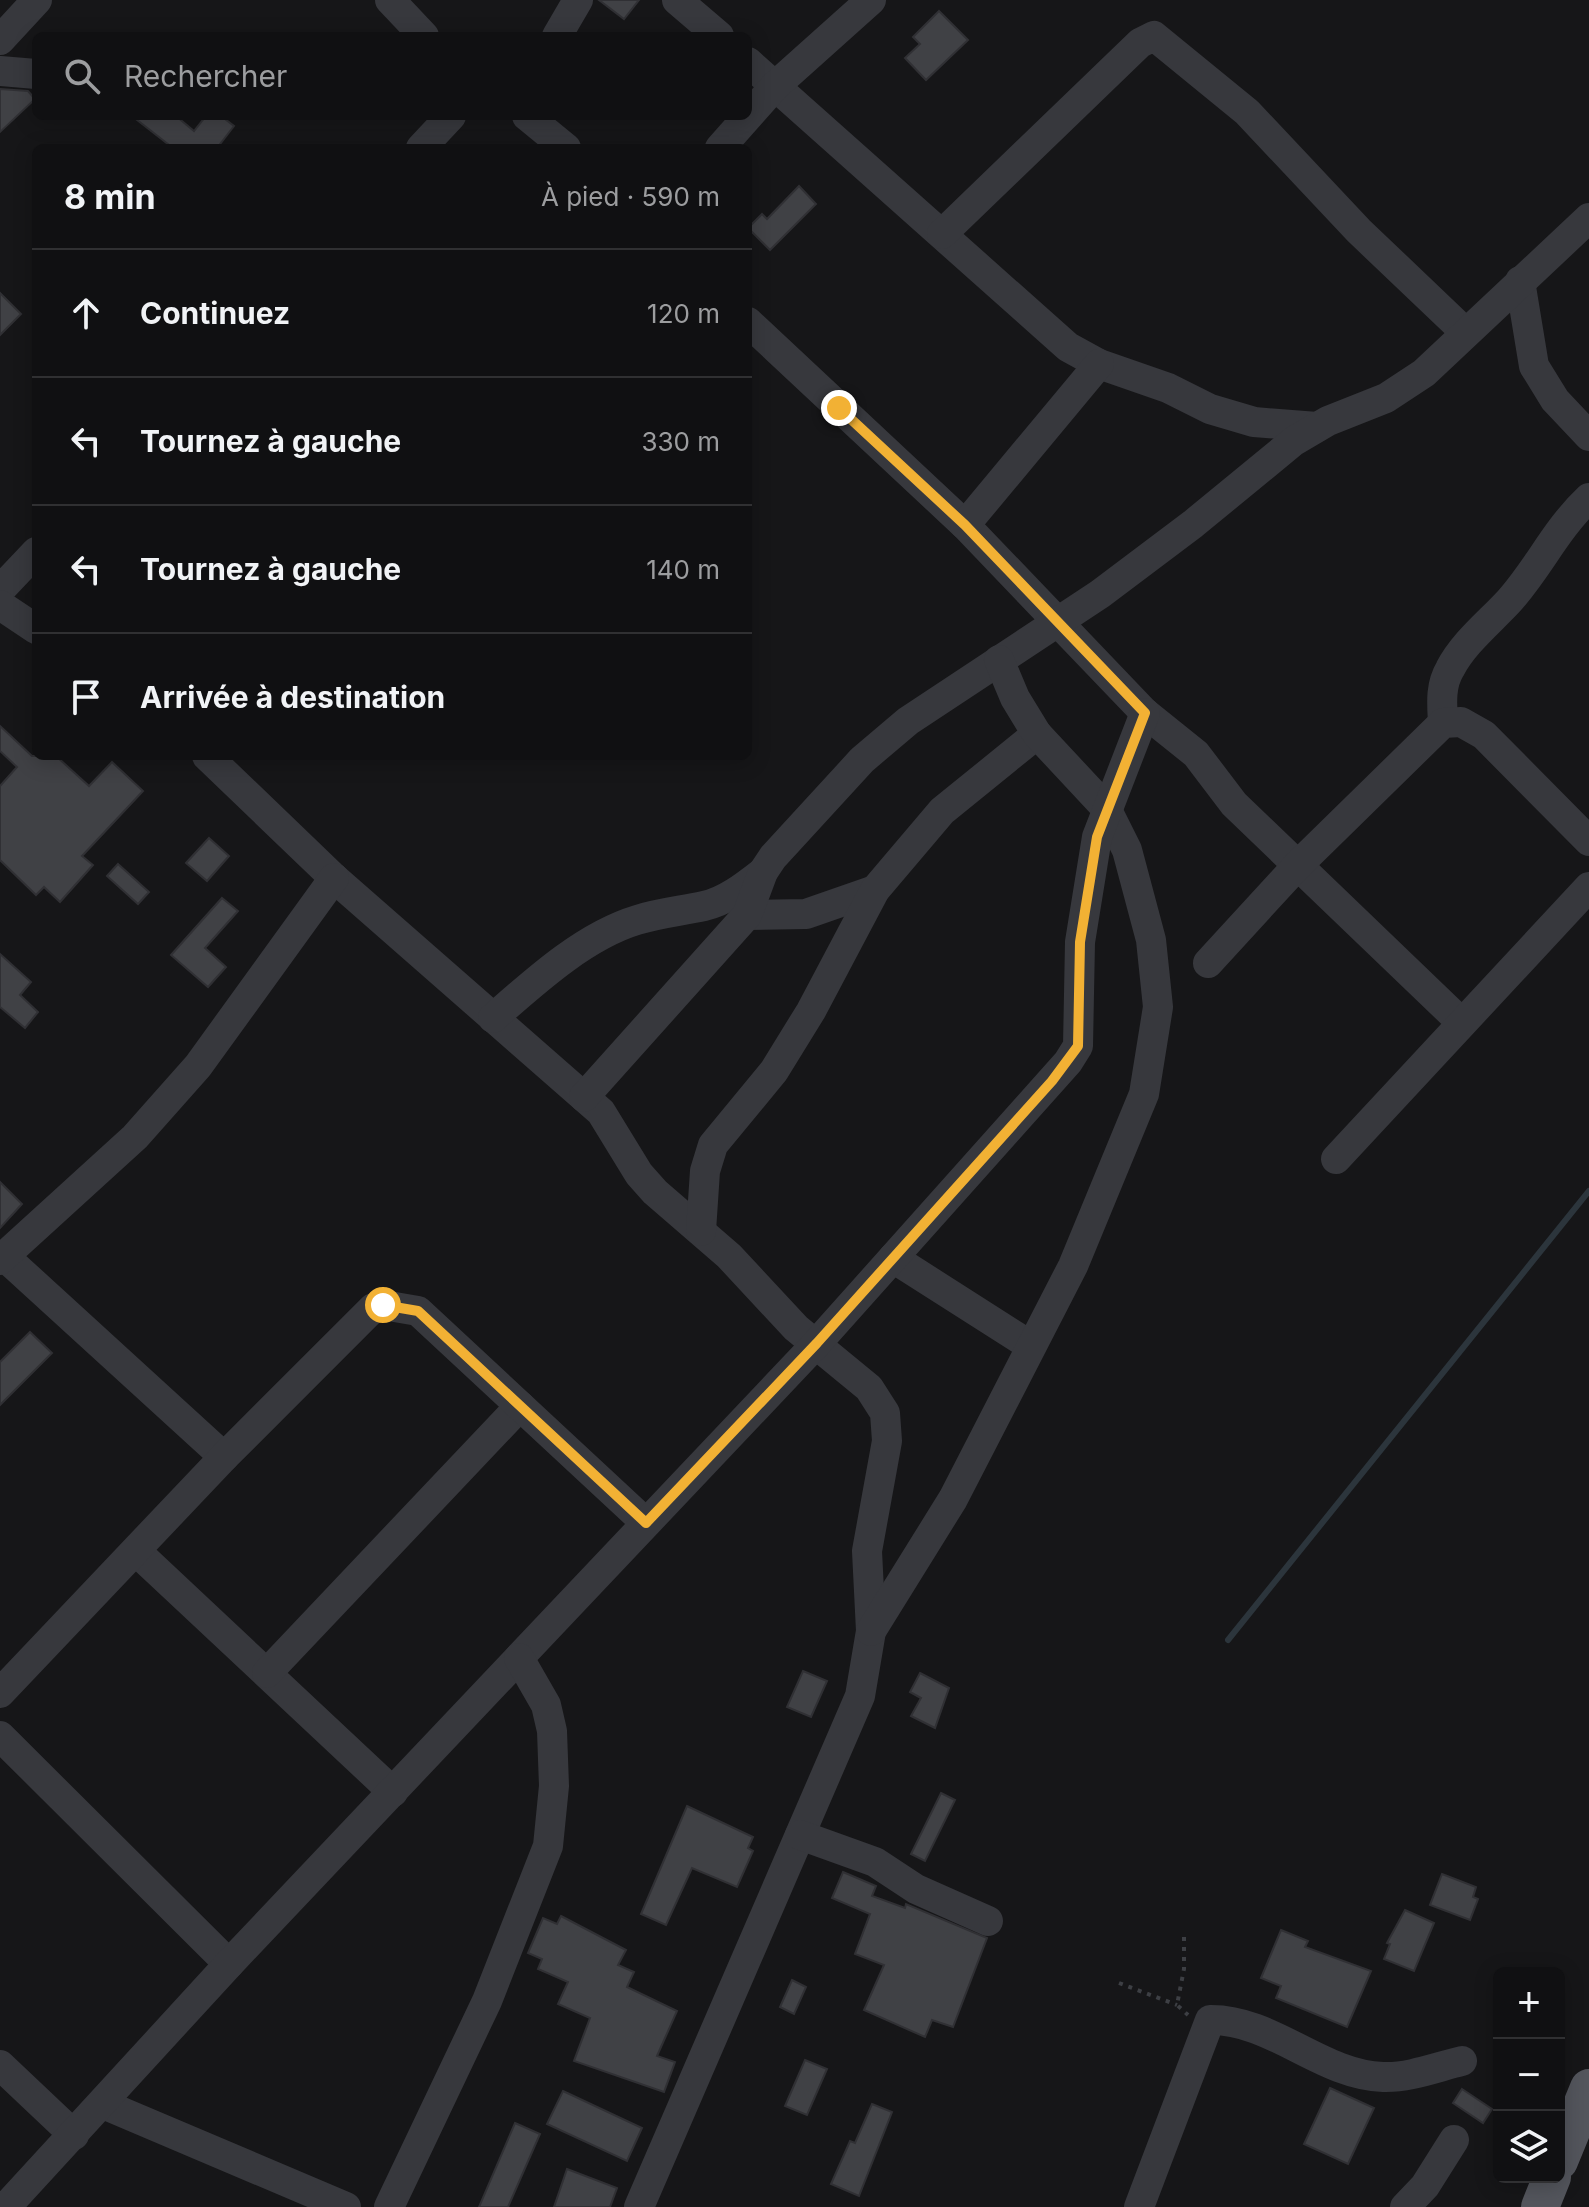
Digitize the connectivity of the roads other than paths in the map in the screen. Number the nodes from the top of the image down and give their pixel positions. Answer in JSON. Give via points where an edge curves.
{"nodes":[{"id":1,"x":37,"y":0,"type":"edge"},
{"id":2,"x":390,"y":0,"type":"edge"},
{"id":3,"x":578,"y":0,"type":"edge"},
{"id":4,"x":677,"y":0,"type":"edge"},
{"id":5,"x":871,"y":0,"type":"edge"},
{"id":6,"x":420,"y":32,"type":"edge"},
{"id":7,"x":559,"y":32,"type":"edge"},
{"id":8,"x":714,"y":32,"type":"edge"},
{"id":9,"x":0,"y":40,"type":"edge"},
{"id":10,"x":752,"y":66,"type":"edge"},
{"id":11,"x":0,"y":71,"type":"edge"},
{"id":12,"x":32,"y":74,"type":"edge"},
{"id":13,"x":775,"y":86,"type":"junction"},
{"id":14,"x":752,"y":112,"type":"edge"},
{"id":15,"x":447,"y":120,"type":"edge"},
{"id":16,"x":532,"y":120,"type":"edge"},
{"id":17,"x":745,"y":120,"type":"edge"},
{"id":18,"x":425,"y":144,"type":"edge"},
{"id":19,"x":561,"y":144,"type":"edge"},
{"id":20,"x":724,"y":144,"type":"edge"},
{"id":21,"x":1589,"y":218,"type":"edge"},
{"id":22,"x":942,"y":234,"type":"junction"},
{"id":23,"x":1520,"y":281,"type":"junction"},
{"id":24,"x":752,"y":326,"type":"edge"},
{"id":25,"x":1466,"y":333,"type":"junction"},
{"id":26,"x":1099,"y":364,"type":"junction"},
{"id":27,"x":1317,"y":427,"type":"junction"},
{"id":28,"x":1589,"y":436,"type":"edge"},
{"id":29,"x":1589,"y":498,"type":"edge"},
{"id":30,"x":965,"y":525,"type":"junction"},
{"id":31,"x":32,"y":556,"type":"edge"},
{"id":32,"x":0,"y":590,"type":"edge"},
{"id":33,"x":0,"y":605,"type":"edge"},
{"id":34,"x":1058,"y":620,"type":"junction"},
{"id":35,"x":32,"y":626,"type":"edge"},
{"id":36,"x":999,"y":660,"type":"junction"},
{"id":37,"x":1145,"y":713,"type":"junction"},
{"id":38,"x":1443,"y":723,"type":"junction"},
{"id":39,"x":1037,"y":734,"type":"junction"},
{"id":40,"x":211,"y":760,"type":"edge"},
{"id":41,"x":1106,"y":808,"type":"junction"},
{"id":42,"x":1589,"y":841,"type":"edge"},
{"id":43,"x":1297,"y":866,"type":"junction"},
{"id":44,"x":763,"y":872,"type":"junction"},
{"id":45,"x":334,"y":878,"type":"junction"},
{"id":46,"x":1589,"y":887,"type":"edge"},
{"id":47,"x":875,"y":890,"type":"junction"},
{"id":48,"x":747,"y":915,"type":"junction"},
{"id":49,"x":1208,"y":963,"type":"dead end"},
{"id":50,"x":493,"y":1018,"type":"junction"},
{"id":51,"x":1462,"y":1023,"type":"junction"},
{"id":52,"x":584,"y":1097,"type":"junction"},
{"id":53,"x":1336,"y":1159,"type":"dead end"},
{"id":54,"x":701,"y":1231,"type":"junction"},
{"id":55,"x":2,"y":1258,"type":"edge"},
{"id":56,"x":893,"y":1258,"type":"junction"},
{"id":57,"x":817,"y":1343,"type":"junction"},
{"id":58,"x":1031,"y":1346,"type":"junction"},
{"id":59,"x":520,"y":1406,"type":"junction"},
{"id":60,"x":224,"y":1457,"type":"junction"},
{"id":61,"x":646,"y":1523,"type":"junction"},
{"id":62,"x":137,"y":1552,"type":"junction"},
{"id":63,"x":871,"y":1631,"type":"junction"},
{"id":64,"x":519,"y":1658,"type":"junction"},
{"id":65,"x":267,"y":1673,"type":"junction"},
{"id":66,"x":0,"y":1693,"type":"edge"},
{"id":67,"x":0,"y":1736,"type":"edge"},
{"id":68,"x":393,"y":1792,"type":"junction"},
{"id":69,"x":800,"y":1835,"type":"junction"},
{"id":70,"x":988,"y":1921,"type":"dead end"},
{"id":71,"x":229,"y":1964,"type":"junction"},
{"id":72,"x":1462,"y":2061,"type":"dead end"},
{"id":73,"x":0,"y":2065,"type":"edge"},
{"id":74,"x":1589,"y":2088,"type":"edge"},
{"id":75,"x":103,"y":2104,"type":"junction"},
{"id":76,"x":74,"y":2135,"type":"junction"},
{"id":77,"x":1454,"y":2140,"type":"dead end"},
{"id":78,"x":1573,"y":2140,"type":"edge"},
{"id":79,"x":1550,"y":2183,"type":"edge"},
{"id":80,"x":6,"y":2207,"type":"edge"},
{"id":81,"x":346,"y":2207,"type":"edge"},
{"id":82,"x":389,"y":2207,"type":"edge"},
{"id":83,"x":639,"y":2207,"type":"edge"},
{"id":84,"x":1139,"y":2207,"type":"edge"},
{"id":85,"x":1405,"y":2207,"type":"edge"},
{"id":86,"x":1540,"y":2207,"type":"edge"}],
"edges":[{"from":1,"to":9,"type":"street"},
{"from":2,"to":6,"type":"street"},
{"from":3,"to":7,"type":"street"},
{"from":4,"to":8,"type":"street"},
{"from":5,"to":13,"type":"street"},
{"from":10,"to":13,"type":"street"},
{"from":11,"to":12,"type":"street"},
{"from":13,"to":14,"type":"street"},
{"from":13,"to":22,"type":"street"},
{"from":15,"to":18,"type":"street"},
{"from":16,"to":19,"type":"street"},
{"from":17,"to":20,"type":"street"},
{"from":21,"to":23,"type":"street"},
{"from":22,"to":25,"type":"street","via":[[1140,43],[1154,36],[1247,112],[1359,231]]},
{"from":22,"to":26,"type":"street","via":[[1068,347]]},
{"from":23,"to":25,"type":"street"},
{"from":23,"to":28,"type":"street","via":[[1534,366],[1555,400]]},
{"from":24,"to":30,"type":"street"},
{"from":25,"to":27,"type":"street","via":[[1424,373],[1386,398]]},
{"from":26,"to":27,"type":"street","via":[[1254,422]]},
{"from":26,"to":30,"type":"street"},
{"from":27,"to":34,"type":"street","via":[[1100,594]]},
{"from":29,"to":38,"type":"street","via":[[1561,525],[1511,599],[1482,626],[1450,669],[1442,693]]},
{"from":30,"to":34,"type":"street"},
{"from":31,"to":32,"type":"street"},
{"from":33,"to":35,"type":"street"},
{"from":34,"to":36,"type":"street"},
{"from":34,"to":37,"type":"street"},
{"from":36,"to":39,"type":"street"},
{"from":36,"to":44,"type":"street","via":[[908,721],[862,760]]},
{"from":37,"to":41,"type":"street"},
{"from":37,"to":43,"type":"street","via":[[1196,754],[1234,804]]},
{"from":38,"to":42,"type":"street","via":[[1461,722],[1484,735]]},
{"from":38,"to":43,"type":"street"},
{"from":39,"to":41,"type":"street"},
{"from":39,"to":47,"type":"street","via":[[942,811]]},
{"from":40,"to":45,"type":"street"},
{"from":41,"to":56,"type":"street","via":[[1080,942],[1078,1046]]},
{"from":41,"to":58,"type":"street","via":[[1131,865],[1151,940],[1158,1007],[1144,1094],[1073,1266]]},
{"from":43,"to":49,"type":"street"},
{"from":43,"to":51,"type":"street"},
{"from":44,"to":48,"type":"street"},
{"from":44,"to":50,"type":"street","via":[[707,906],[634,920],[607,934]]},
{"from":45,"to":50,"type":"street"},
{"from":45,"to":55,"type":"street","via":[[198,1066],[124,1148]]},
{"from":46,"to":51,"type":"street"},
{"from":47,"to":48,"type":"street","via":[[806,914]]},
{"from":47,"to":54,"type":"street","via":[[774,1071],[713,1145],[705,1171]]},
{"from":48,"to":52,"type":"street"},
{"from":50,"to":52,"type":"street"},
{"from":51,"to":53,"type":"street"},
{"from":52,"to":54,"type":"street","via":[[601,1112],[647,1183]]},
{"from":54,"to":57,"type":"street"},
{"from":55,"to":60,"type":"street"},
{"from":56,"to":57,"type":"street"},
{"from":56,"to":58,"type":"street"},
{"from":57,"to":61,"type":"street"},
{"from":57,"to":63,"type":"street","via":[[869,1388],[885,1413],[887,1441],[867,1551]]},
{"from":58,"to":63,"type":"street","via":[[953,1499]]},
{"from":59,"to":60,"type":"street","via":[[418,1311],[383,1305],[373,1308]]},
{"from":59,"to":61,"type":"street"},
{"from":59,"to":65,"type":"street"},
{"from":60,"to":62,"type":"street"},
{"from":61,"to":64,"type":"street"},
{"from":62,"to":65,"type":"street"},
{"from":62,"to":66,"type":"street"},
{"from":63,"to":69,"type":"street","via":[[860,1696]]},
{"from":64,"to":68,"type":"street"},
{"from":64,"to":82,"type":"street","via":[[546,1705],[552,1731],[548,1846],[487,2001]]},
{"from":65,"to":68,"type":"street"},
{"from":67,"to":71,"type":"street"},
{"from":68,"to":71,"type":"street"},
{"from":69,"to":70,"type":"street","via":[[875,1862],[916,1889]]},
{"from":69,"to":83,"type":"street"},
{"from":71,"to":75,"type":"street"},
{"from":72,"to":84,"type":"street","via":[[1385,2077],[1359,2073],[1249,2025],[1210,2020]]},
{"from":73,"to":76,"type":"street"},
{"from":74,"to":78,"type":"main road"},
{"from":75,"to":76,"type":"street"},
{"from":75,"to":81,"type":"street"},
{"from":76,"to":80,"type":"street"},
{"from":77,"to":85,"type":"street","via":[[1432,2177]]},
{"from":79,"to":86,"type":"main road"}]}
